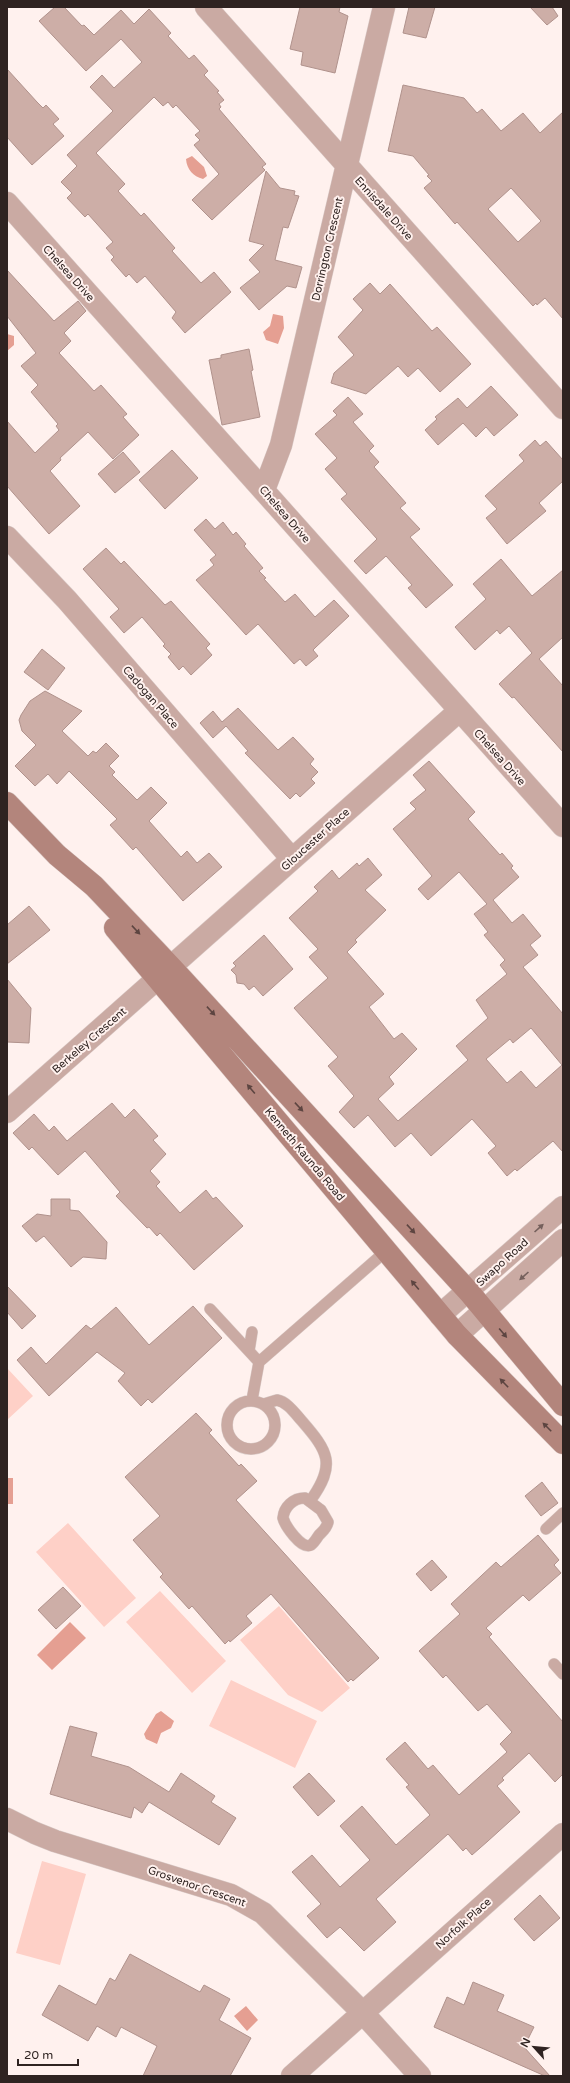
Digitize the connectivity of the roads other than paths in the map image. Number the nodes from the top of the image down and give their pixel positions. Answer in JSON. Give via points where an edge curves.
{"nodes":[{"id":1,"x":206,"y":7,"type":"edge"},
{"id":2,"x":384,"y":7,"type":"edge"},
{"id":3,"x":347,"y":166,"type":"junction"},
{"id":4,"x":7,"y":203,"type":"edge"},
{"id":5,"x":563,"y":408,"type":"edge"},
{"id":6,"x":264,"y":490,"type":"junction"},
{"id":7,"x":7,"y":537,"type":"edge"},
{"id":8,"x":459,"y":711,"type":"junction"},
{"id":9,"x":7,"y":803,"type":"edge"},
{"id":10,"x":563,"y":826,"type":"edge"},
{"id":11,"x":292,"y":859,"type":"junction"},
{"id":12,"x":164,"y":973,"type":"junction"},
{"id":13,"x":7,"y":1112,"type":"edge"},
{"id":14,"x":563,"y":1207,"type":"edge"},
{"id":15,"x":563,"y":1240,"type":"edge"},
{"id":16,"x":386,"y":1251,"type":"junction"},
{"id":17,"x":469,"y":1292,"type":"junction"},
{"id":18,"x":210,"y":1309,"type":"dead end"},
{"id":19,"x":485,"y":1311,"type":"junction"},
{"id":20,"x":440,"y":1315,"type":"junction"},
{"id":21,"x":252,"y":1332,"type":"dead end"},
{"id":22,"x":457,"y":1335,"type":"junction"},
{"id":23,"x":249,"y":1351,"type":"junction"},
{"id":24,"x":259,"y":1362,"type":"junction"},
{"id":25,"x":252,"y":1400,"type":"junction"},
{"id":26,"x":264,"y":1404,"type":"junction"},
{"id":27,"x":563,"y":1405,"type":"edge"},
{"id":28,"x":563,"y":1443,"type":"edge"},
{"id":29,"x":310,"y":1501,"type":"dead end"},
{"id":30,"x":563,"y":1513,"type":"edge"},
{"id":31,"x":546,"y":1529,"type":"dead end"},
{"id":32,"x":554,"y":1664,"type":"dead end"},
{"id":33,"x":563,"y":1674,"type":"edge"},
{"id":34,"x":7,"y":1819,"type":"edge"},
{"id":35,"x":563,"y":1834,"type":"edge"},
{"id":36,"x":363,"y":2013,"type":"junction"},
{"id":37,"x":292,"y":2076,"type":"edge"},
{"id":38,"x":420,"y":2076,"type":"edge"}],
"edges":[{"from":1,"to":3,"type":"street","name":"Ennisdale Drive"},
{"from":2,"to":3,"type":"street","name":"Dorrington Crescent"},
{"from":3,"to":5,"type":"street","name":"Ennisdale Drive"},
{"from":3,"to":6,"type":"street","name":"Dorrington Crescent","via":[[281,444]]},
{"from":4,"to":6,"type":"street","name":"Chelsea Drive"},
{"from":6,"to":8,"type":"street","name":"Chelsea Drive"},
{"from":7,"to":11,"type":"street","name":"Cadogan Place","via":[[67,600]]},
{"from":8,"to":10,"type":"street","name":"Chelsea Drive"},
{"from":8,"to":11,"type":"street","name":"Gloucester Place"},
{"from":9,"to":12,"type":"main road","name":"Kenneth Kaunda Road","via":[[57,855],[94,886]]},
{"from":11,"to":12,"type":"street","name":"Gloucester Place"},
{"from":12,"to":13,"type":"street","name":"Berkeley Crescent"},
{"from":16,"to":12,"type":"main road","name":"Kenneth Kaunda Road","one_way":true},
{"from":12,"to":17,"type":"main road","name":"Kenneth Kaunda Road","one_way":true},
{"from":17,"to":14,"type":"street","name":"Swapo Road","one_way":true},
{"from":15,"to":19,"type":"street","one_way":true},
{"from":20,"to":16,"type":"main road","name":"Kenneth Kaunda Road","one_way":true},
{"from":16,"to":24,"type":"lane"},
{"from":17,"to":19,"type":"main road","name":"Kenneth Kaunda Road"},
{"from":17,"to":20,"type":"street","name":"Swapo Road"},
{"from":18,"to":23,"type":"lane"},
{"from":19,"to":22,"type":"street"},
{"from":19,"to":27,"type":"main road","name":"Kenneth Kaunda Road","one_way":true},
{"from":20,"to":22,"type":"main road","name":"Kenneth Kaunda Road"},
{"from":21,"to":23,"type":"lane"},
{"from":28,"to":22,"type":"main road","name":"Kenneth Kaunda Road","one_way":true},
{"from":23,"to":24,"type":"lane"},
{"from":24,"to":25,"type":"lane"},
{"from":25,"to":26,"type":"lane"},
{"from":25,"to":26,"type":"lane","via":[[241,1402],[226,1420],[227,1432],[233,1442],[243,1448],[255,1449],[266,1444],[273,1435],[276,1423],[272,1412]]},
{"from":26,"to":29,"type":"lane","via":[[277,1400],[286,1404],[325,1451],[324,1476],[318,1491]]},
{"from":30,"to":31,"type":"lane"},
{"from":32,"to":33,"type":"lane"},
{"from":34,"to":36,"type":"street","name":"Grosvenor Crescent","via":[[55,1841],[247,1902],[263,1913]]},
{"from":35,"to":36,"type":"street","name":"Norfolk Place"},
{"from":36,"to":37,"type":"street","name":"Norfolk Place"},
{"from":36,"to":38,"type":"street","name":"Grosvenor Crescent"}]}
